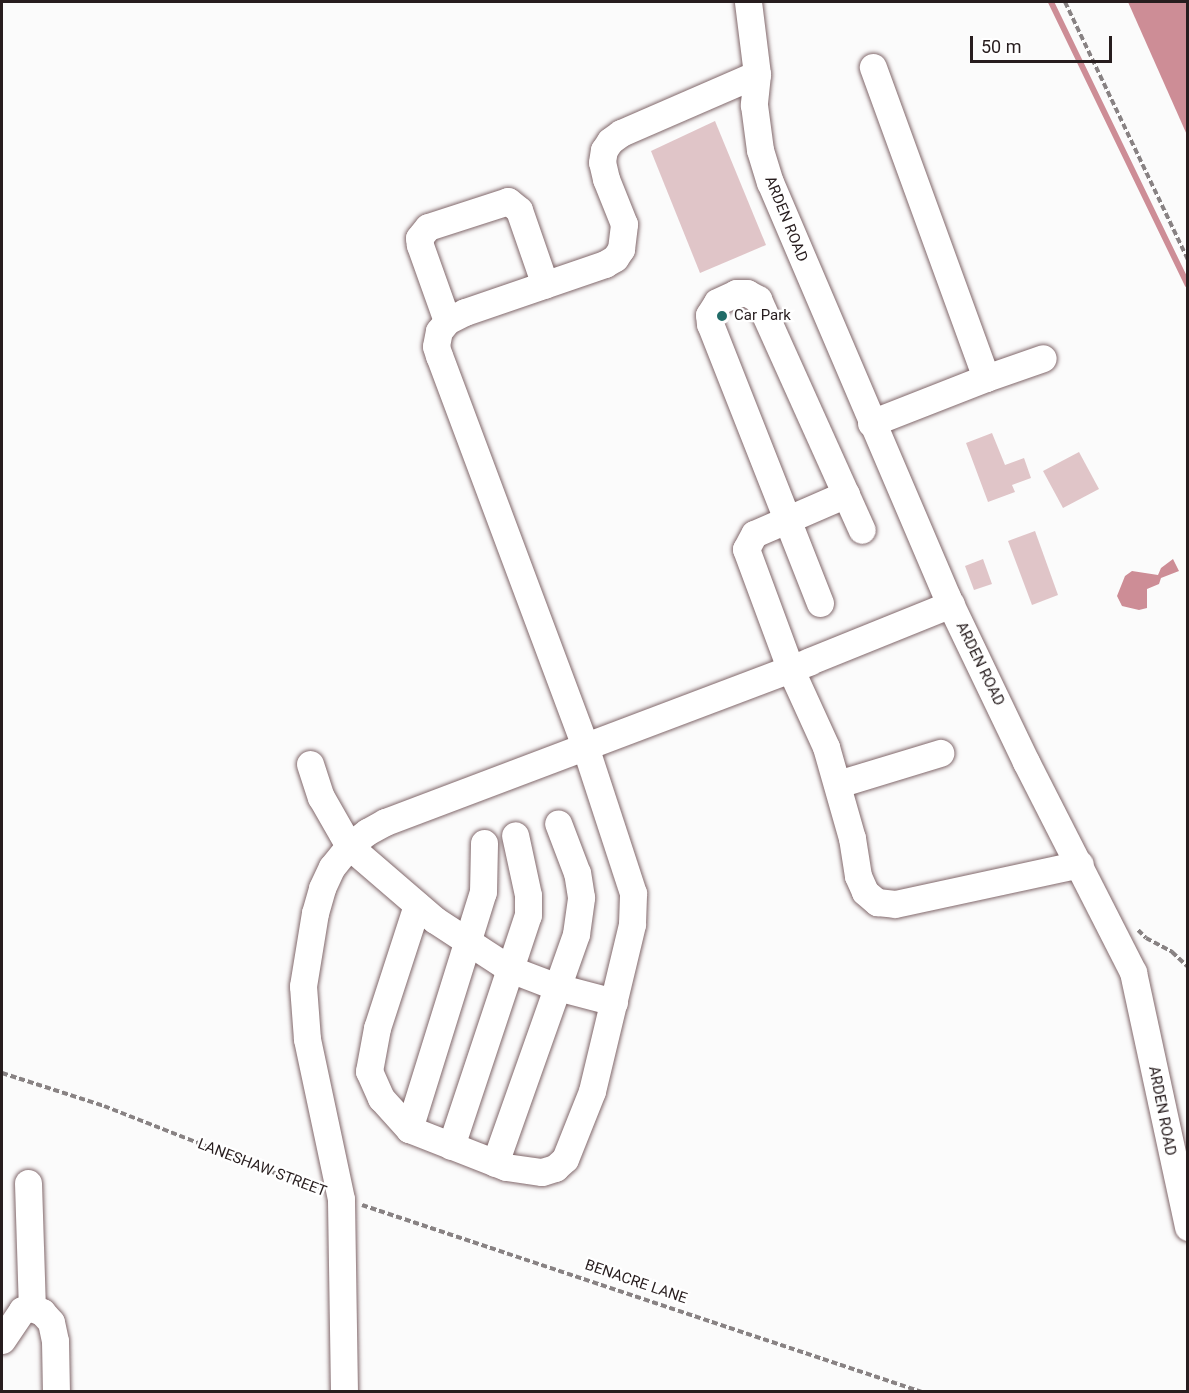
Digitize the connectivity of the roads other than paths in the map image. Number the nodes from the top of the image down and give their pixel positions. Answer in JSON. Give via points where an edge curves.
{"nodes":[{"id":1,"x":748,"y":2,"type":"edge"},
{"id":2,"x":873,"y":67,"type":"dead end"},
{"id":3,"x":757,"y":74,"type":"junction"},
{"id":4,"x":545,"y":285,"type":"junction"},
{"id":5,"x":447,"y":321,"type":"junction"},
{"id":6,"x":1043,"y":358,"type":"dead end"},
{"id":7,"x":986,"y":378,"type":"junction"},
{"id":8,"x":871,"y":423,"type":"junction"},
{"id":9,"x":846,"y":494,"type":"junction"},
{"id":10,"x":786,"y":520,"type":"junction"},
{"id":11,"x":862,"y":530,"type":"dead end"},
{"id":12,"x":820,"y":603,"type":"dead end"},
{"id":13,"x":951,"y":604,"type":"junction"},
{"id":14,"x":790,"y":668,"type":"junction"},
{"id":15,"x":585,"y":746,"type":"junction"},
{"id":16,"x":940,"y":753,"type":"dead end"},
{"id":17,"x":310,"y":764,"type":"dead end"},
{"id":18,"x":838,"y":784,"type":"junction"},
{"id":19,"x":558,"y":823,"type":"dead end"},
{"id":20,"x":515,"y":835,"type":"dead end"},
{"id":21,"x":483,"y":843,"type":"dead end"},
{"id":22,"x":349,"y":846,"type":"junction"},
{"id":23,"x":1080,"y":864,"type":"junction"},
{"id":24,"x":417,"y":905,"type":"junction"},
{"id":25,"x":468,"y":943,"type":"junction"},
{"id":26,"x":510,"y":969,"type":"junction"},
{"id":27,"x":556,"y":987,"type":"junction"},
{"id":28,"x":614,"y":1002,"type":"junction"},
{"id":29,"x":409,"y":1129,"type":"junction"},
{"id":30,"x":451,"y":1146,"type":"junction"},
{"id":31,"x":495,"y":1163,"type":"junction"},
{"id":32,"x":28,"y":1183,"type":"dead end"},
{"id":33,"x":1188,"y":1227,"type":"edge"},
{"id":34,"x":32,"y":1308,"type":"junction"},
{"id":35,"x":2,"y":1340,"type":"edge"},
{"id":36,"x":56,"y":1392,"type":"edge"},
{"id":37,"x":344,"y":1392,"type":"edge"}],
"edges":[{"from":1,"to":3,"type":"street","name":"ARDEN ROAD"},
{"from":2,"to":7,"type":"street"},
{"from":3,"to":4,"type":"street","via":[[610,141],[602,162],[624,224],[621,249],[605,264]]},
{"from":3,"to":8,"type":"street","name":"ARDEN ROAD","via":[[754,105],[760,150],[770,182]]},
{"from":4,"to":5,"type":"street"},
{"from":4,"to":5,"type":"street","via":[[519,210],[508,201],[428,227],[419,238],[420,245]]},
{"from":5,"to":15,"type":"street","via":[[438,331],[439,356]]},
{"from":6,"to":7,"type":"street"},
{"from":7,"to":8,"type":"street"},
{"from":8,"to":13,"type":"street","name":"ARDEN ROAD"},
{"from":9,"to":10,"type":"street"},
{"from":9,"to":10,"type":"street","via":[[758,299],[736,293],[712,308],[710,324]]},
{"from":9,"to":11,"type":"street"},
{"from":10,"to":12,"type":"street"},
{"from":10,"to":14,"type":"street","via":[[754,534],[746,549]]},
{"from":13,"to":14,"type":"street"},
{"from":13,"to":23,"type":"street","name":"ARDEN ROAD","via":[[1026,762]]},
{"from":14,"to":15,"type":"street"},
{"from":14,"to":18,"type":"street","via":[[826,747]]},
{"from":15,"to":22,"type":"street","via":[[385,822]]},
{"from":15,"to":28,"type":"street","via":[[633,893],[632,924]]},
{"from":16,"to":18,"type":"street"},
{"from":17,"to":22,"type":"street","via":[[321,797]]},
{"from":18,"to":23,"type":"street","via":[[858,876],[877,902],[894,904]]},
{"from":19,"to":27,"type":"street","via":[[577,873],[581,897],[576,934]]},
{"from":20,"to":26,"type":"street","via":[[528,895],[528,915]]},
{"from":21,"to":25,"type":"street","via":[[483,892]]},
{"from":22,"to":24,"type":"street"},
{"from":22,"to":37,"type":"street","name":"LANESHAW STREET","via":[[322,888],[303,986],[307,1039],[341,1199]]},
{"from":23,"to":33,"type":"street","name":"ARDEN ROAD","via":[[1133,972]]},
{"from":24,"to":25,"type":"street"},
{"from":24,"to":29,"type":"street","via":[[377,1028],[369,1071],[381,1098]]},
{"from":25,"to":26,"type":"street"},
{"from":25,"to":29,"type":"street"},
{"from":26,"to":27,"type":"street"},
{"from":26,"to":30,"type":"street"},
{"from":27,"to":28,"type":"street"},
{"from":27,"to":31,"type":"street"},
{"from":28,"to":31,"type":"street","via":[[592,1091],[565,1159],[542,1172]]},
{"from":29,"to":30,"type":"street"},
{"from":30,"to":31,"type":"street"},
{"from":32,"to":34,"type":"street"},
{"from":34,"to":35,"type":"street","via":[[22,1310]]},
{"from":34,"to":36,"type":"street","via":[[51,1322]]}]}
